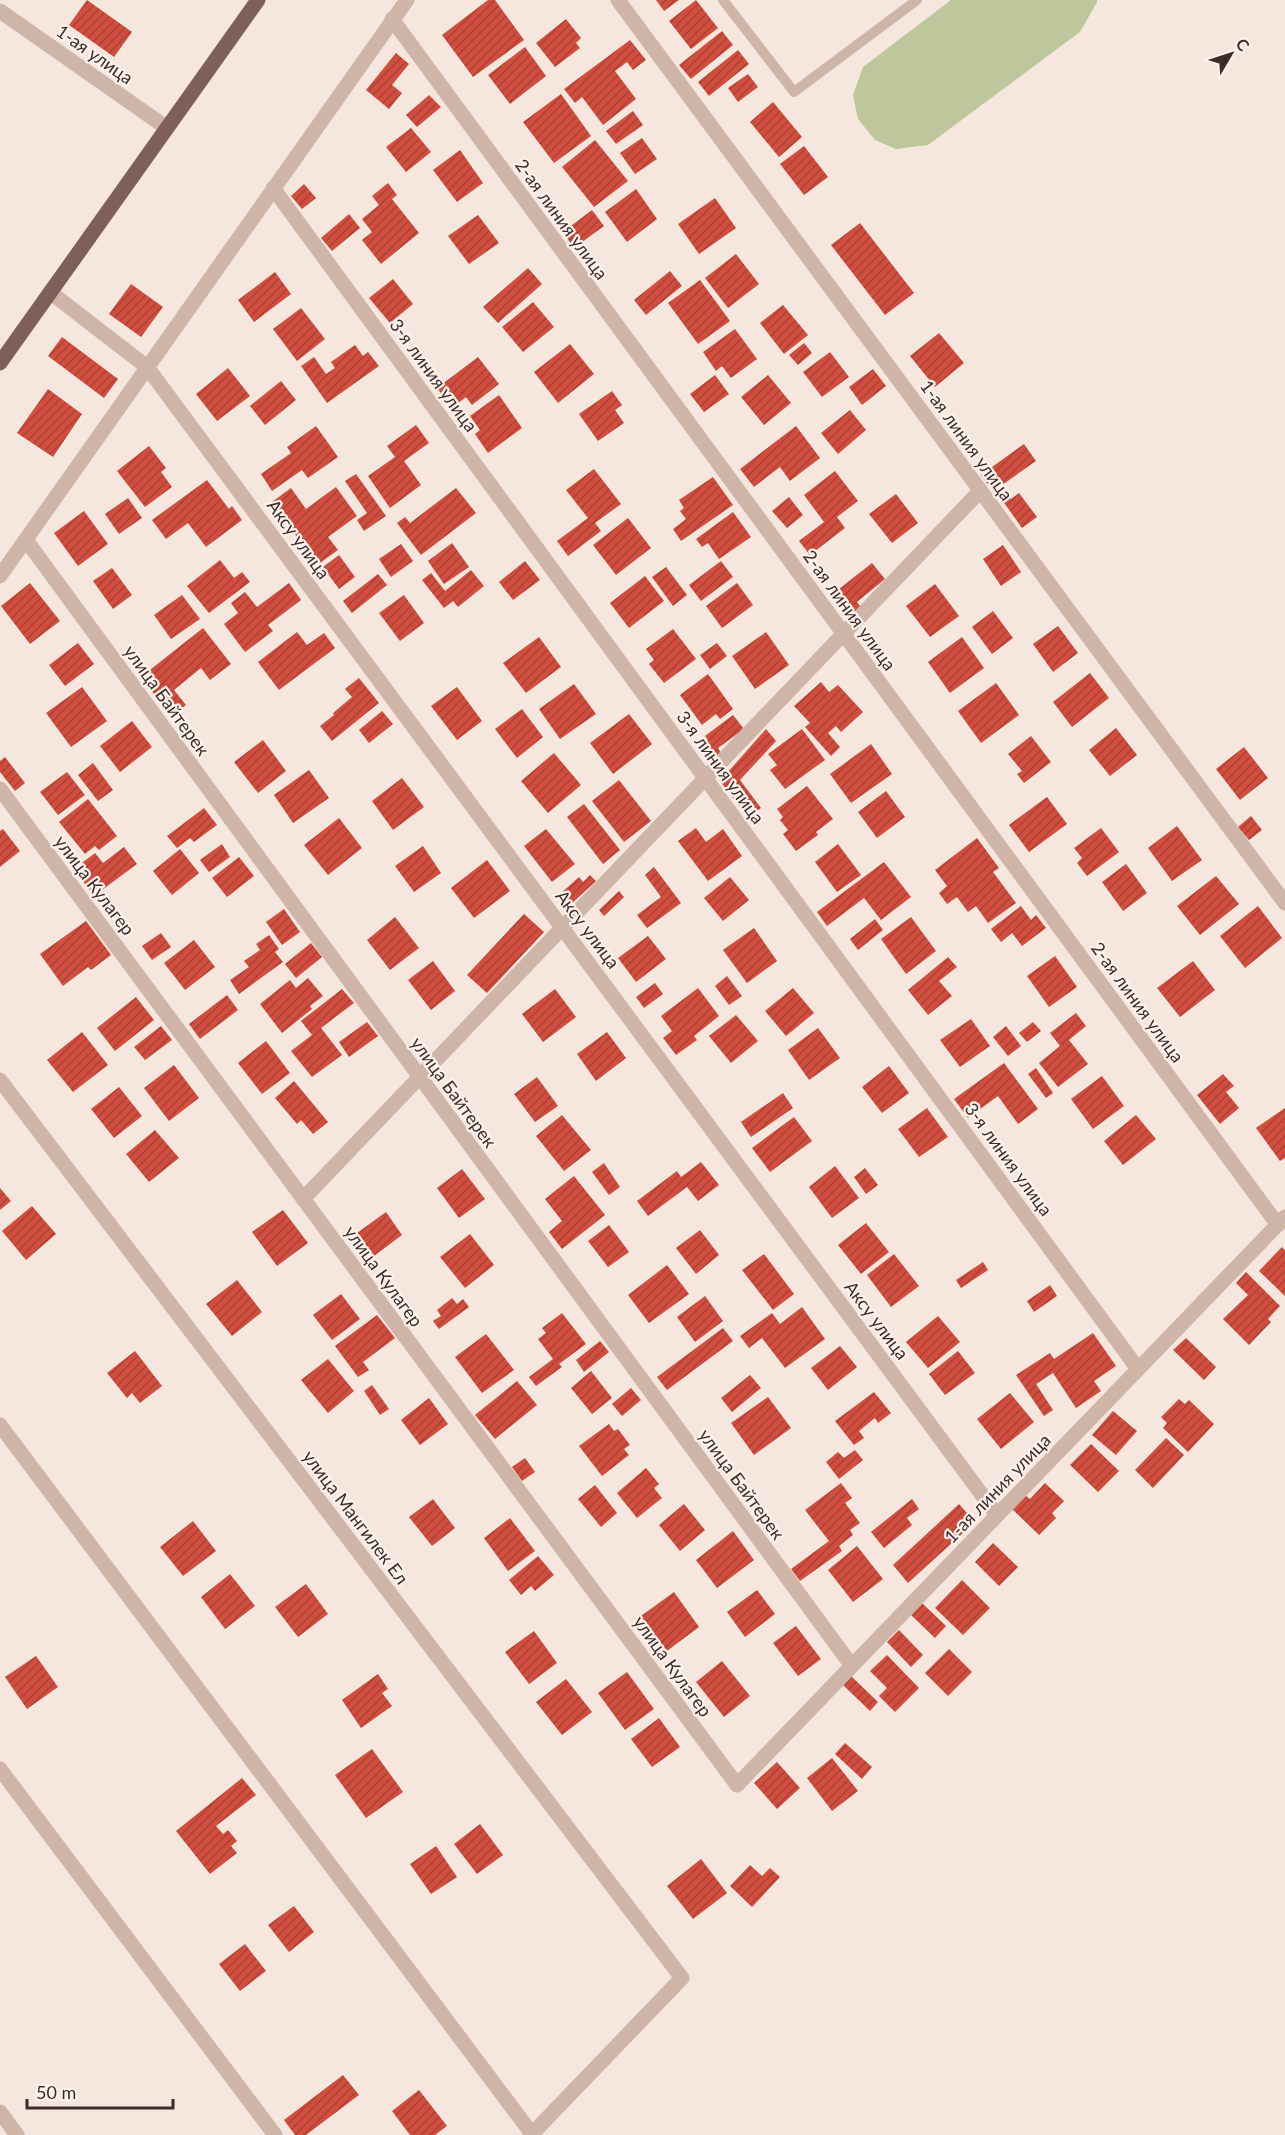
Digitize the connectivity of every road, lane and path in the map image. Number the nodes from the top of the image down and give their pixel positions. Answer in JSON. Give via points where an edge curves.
{"nodes":[{"id":1,"x":258,"y":0,"type":"edge"},
{"id":2,"x":407,"y":0,"type":"edge"},
{"id":3,"x":618,"y":0,"type":"edge"},
{"id":4,"x":723,"y":0,"type":"edge"},
{"id":5,"x":916,"y":0,"type":"edge"},
{"id":6,"x":0,"y":11,"type":"edge"},
{"id":7,"x":392,"y":19,"type":"junction"},
{"id":8,"x":167,"y":128,"type":"junction"},
{"id":9,"x":273,"y":188,"type":"junction"},
{"id":10,"x":50,"y":292,"type":"junction"},
{"id":11,"x":0,"y":363,"type":"edge"},
{"id":12,"x":147,"y":367,"type":"junction"},
{"id":13,"x":980,"y":491,"type":"junction"},
{"id":14,"x":26,"y":540,"type":"junction"},
{"id":15,"x":0,"y":576,"type":"edge"},
{"id":16,"x":843,"y":634,"type":"junction"},
{"id":17,"x":705,"y":778,"type":"junction"},
{"id":18,"x":0,"y":789,"type":"edge"},
{"id":19,"x":1285,"y":903,"type":"edge"},
{"id":20,"x":563,"y":928,"type":"junction"},
{"id":21,"x":420,"y":1077,"type":"junction"},
{"id":22,"x":0,"y":1080,"type":"edge"},
{"id":23,"x":303,"y":1199,"type":"junction"},
{"id":24,"x":1281,"y":1221,"type":"edge"},
{"id":25,"x":1138,"y":1369,"type":"junction"},
{"id":26,"x":0,"y":1425,"type":"edge"},
{"id":27,"x":998,"y":1515,"type":"junction"},
{"id":28,"x":852,"y":1666,"type":"junction"},
{"id":29,"x":0,"y":1769,"type":"edge"},
{"id":30,"x":737,"y":1785,"type":"joint"},
{"id":31,"x":0,"y":2112,"type":"edge"},
{"id":32,"x":531,"y":2134,"type":"edge"},
{"id":33,"x":17,"y":2135,"type":"edge"},
{"id":34,"x":275,"y":2135,"type":"edge"}],
"edges":[{"from":1,"to":8,"type":"main road"},
{"from":2,"to":7,"type":"street"},
{"from":3,"to":13,"type":"street","name":"1-ая линия улица"},
{"from":4,"to":5,"type":"lane","via":[[794,92]]},
{"from":6,"to":8,"type":"street","name":"1-ая улица"},
{"from":7,"to":9,"type":"street"},
{"from":7,"to":16,"type":"street","name":"2-ая линия улица"},
{"from":8,"to":10,"type":"main road"},
{"from":9,"to":12,"type":"street"},
{"from":9,"to":17,"type":"street","name":"3-я линия улица"},
{"from":10,"to":11,"type":"main road"},
{"from":10,"to":12,"type":"street","name":"Аксу улица"},
{"from":12,"to":14,"type":"street"},
{"from":12,"to":20,"type":"street","name":"Аксу улица"},
{"from":13,"to":16,"type":"street"},
{"from":13,"to":19,"type":"street","name":"1-ая линия улица"},
{"from":14,"to":15,"type":"street"},
{"from":14,"to":21,"type":"street","name":"улица Байтерек"},
{"from":16,"to":17,"type":"street"},
{"from":16,"to":24,"type":"street","name":"2-ая линия улица"},
{"from":17,"to":20,"type":"street"},
{"from":17,"to":25,"type":"street","name":"3-я линия улица"},
{"from":18,"to":23,"type":"street","name":"улица Кулагер"},
{"from":20,"to":21,"type":"street"},
{"from":20,"to":27,"type":"street","name":"Аксу улица"},
{"from":21,"to":23,"type":"street"},
{"from":21,"to":28,"type":"street","name":"улица Байтерек"},
{"from":22,"to":32,"type":"street","name":"улица Мангилек Ел","via":[[682,1978]]},
{"from":23,"to":30,"type":"street","name":"улица Кулагер"},
{"from":24,"to":25,"type":"street","name":"1-ая линия улица"},
{"from":25,"to":27,"type":"street","name":"1-ая линия улица"},
{"from":26,"to":32,"type":"street"},
{"from":27,"to":28,"type":"street","name":"1-ая линия улица"},
{"from":28,"to":30,"type":"street","name":"1-ая линия улица"},
{"from":29,"to":34,"type":"street"},
{"from":31,"to":33,"type":"street"}]}
